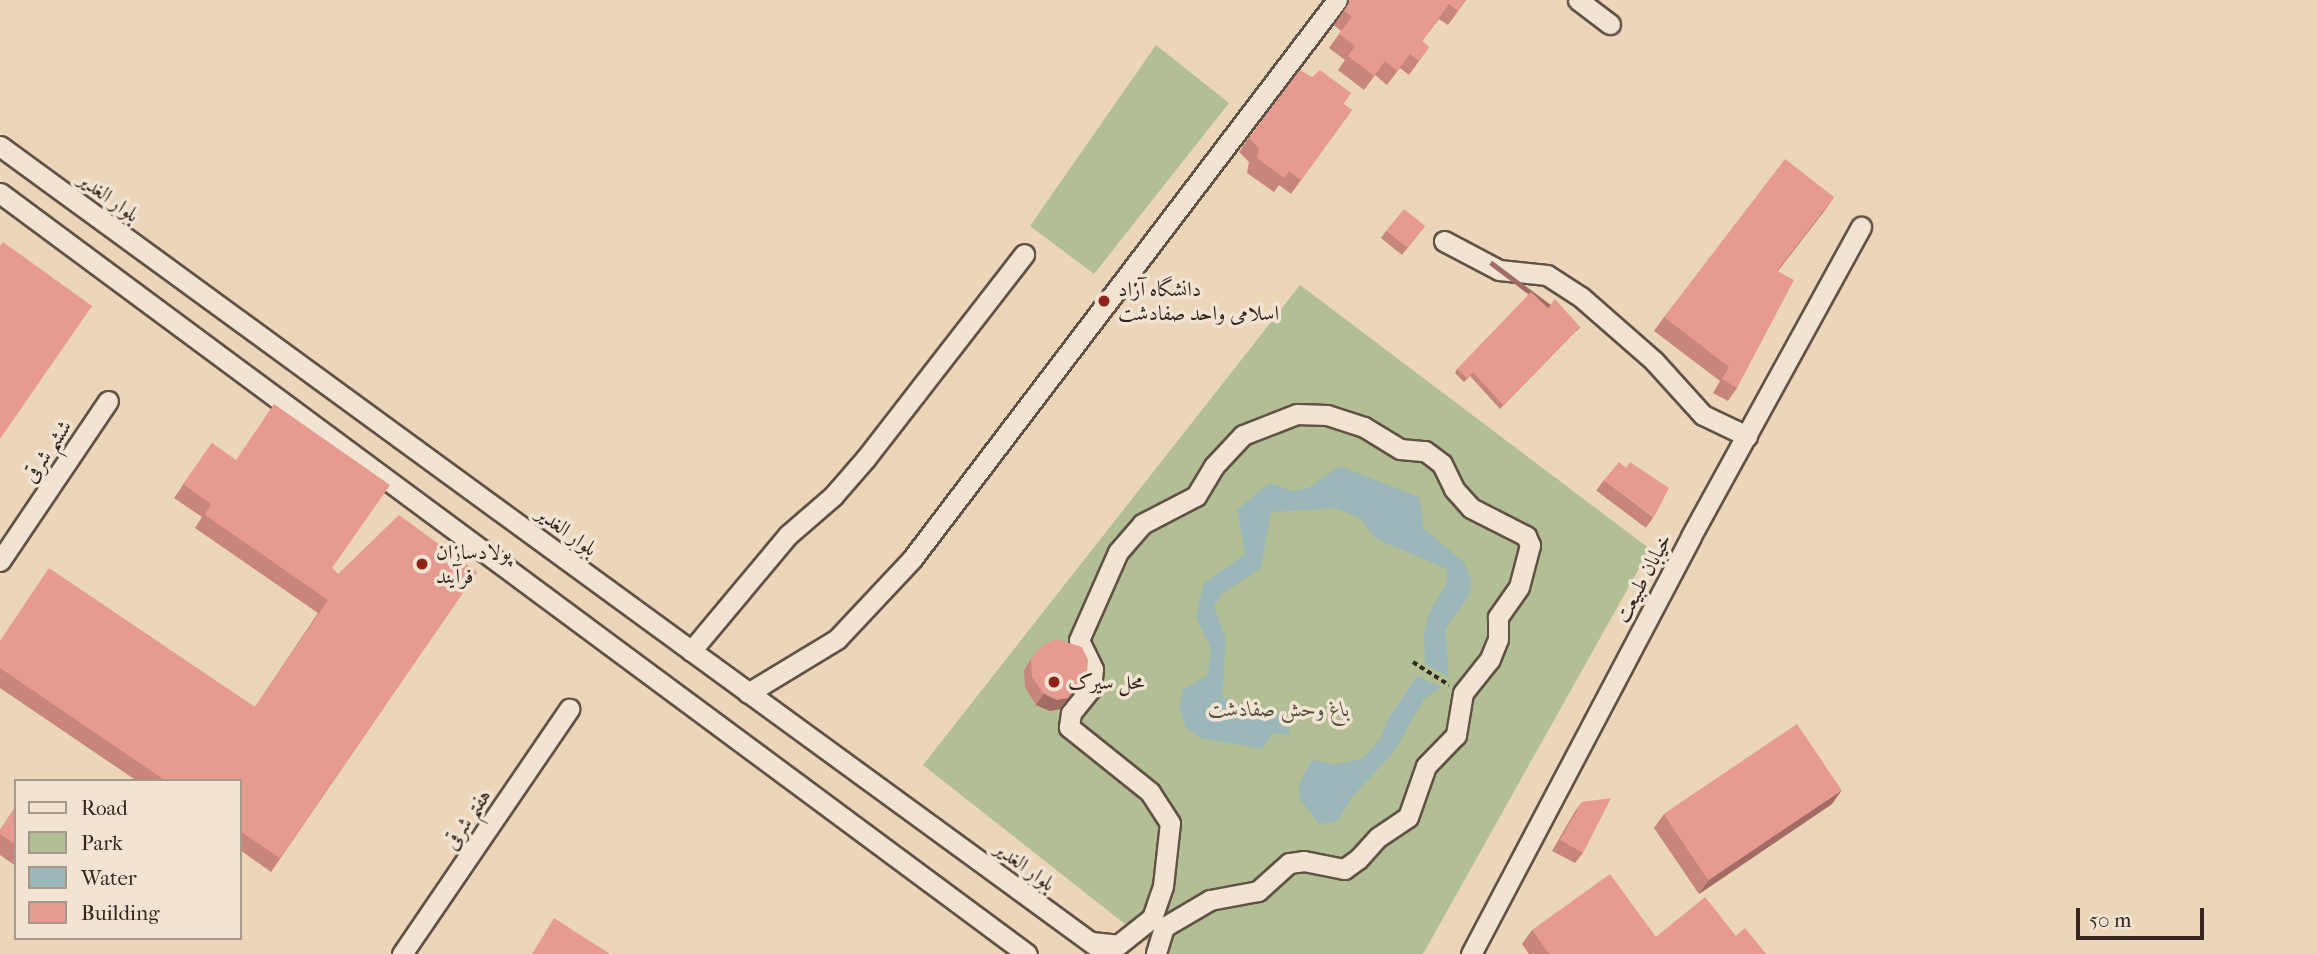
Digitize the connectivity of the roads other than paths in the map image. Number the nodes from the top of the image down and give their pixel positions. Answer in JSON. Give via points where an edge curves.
{"nodes":[{"id":1,"x":1337,"y":0,"type":"edge"},
{"id":2,"x":1578,"y":0,"type":"edge"},
{"id":3,"x":1610,"y":24,"type":"dead end"},
{"id":4,"x":0,"y":146,"type":"edge"},
{"id":5,"x":0,"y":193,"type":"edge"},
{"id":6,"x":1861,"y":227,"type":"dead end"},
{"id":7,"x":1444,"y":241,"type":"dead end"},
{"id":8,"x":1024,"y":254,"type":"dead end"},
{"id":9,"x":108,"y":401,"type":"dead end"},
{"id":10,"x":1747,"y":436,"type":"junction"},
{"id":11,"x":0,"y":561,"type":"edge"},
{"id":12,"x":691,"y":652,"type":"junction"},
{"id":13,"x":748,"y":693,"type":"junction"},
{"id":14,"x":569,"y":709,"type":"dead end"},
{"id":15,"x":1099,"y":948,"type":"edge"},
{"id":16,"x":402,"y":954,"type":"edge"},
{"id":17,"x":1027,"y":954,"type":"edge"},
{"id":18,"x":1156,"y":954,"type":"edge"},
{"id":19,"x":1471,"y":954,"type":"edge"}],
"edges":[{"from":1,"to":13,"type":"street","via":[[912,559],[837,639]]},
{"from":2,"to":3,"type":"street"},
{"from":4,"to":12,"type":"street","name":"بلوار الغدیر"},
{"from":5,"to":17,"type":"street"},
{"from":6,"to":10,"type":"street","name":"خیابان طبیعت"},
{"from":7,"to":10,"type":"street","via":[[1499,270],[1547,275],[1581,297],[1654,361],[1703,415]]},
{"from":8,"to":12,"type":"street","via":[[866,458],[788,535]]},
{"from":9,"to":11,"type":"street","name":"ششم شرقی"},
{"from":10,"to":19,"type":"street","name":"خیابان طبیعت"},
{"from":12,"to":13,"type":"street","name":"بلوار الغدیر"},
{"from":13,"to":15,"type":"street","name":"بلوار الغدیر"},
{"from":14,"to":16,"type":"street","name":"هفتم شرقی"},
{"from":15,"to":18,"type":"street","via":[[1118,945],[1152,918],[1163,886],[1170,823],[1150,792],[1069,727],[1071,713],[1091,688],[1093,669],[1079,640],[1118,552],[1142,524],[1196,496],[1214,466],[1243,435],[1297,414],[1327,415],[1364,427],[1400,449],[1425,451],[1442,464],[1454,489],[1471,508],[1525,536],[1529,556],[1519,587],[1498,617],[1498,639],[1490,659],[1463,693],[1456,735],[1426,766],[1408,817],[1344,869],[1304,861],[1289,863],[1258,891],[1210,900],[1164,927]]}]}
